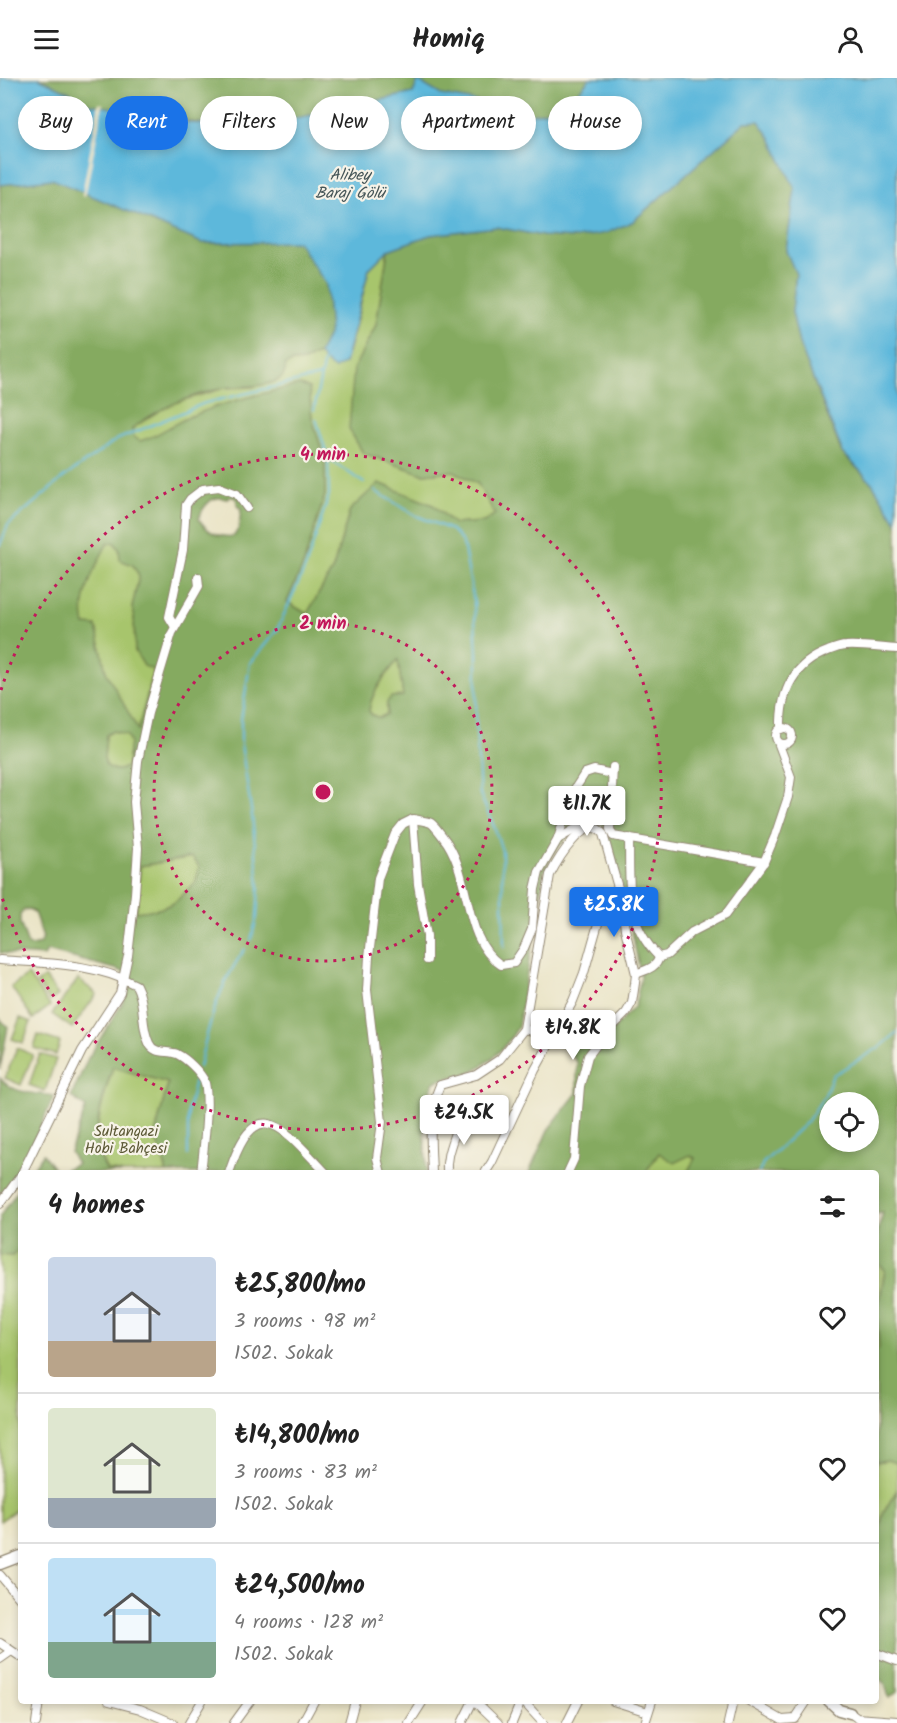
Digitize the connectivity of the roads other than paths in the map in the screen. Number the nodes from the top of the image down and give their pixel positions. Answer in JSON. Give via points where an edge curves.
{"nodes":[{"id":1,"x":247,"y":508,"type":"dead end"},
{"id":2,"x":198,"y":577,"type":"dead end"},
{"id":3,"x":175,"y":627,"type":"junction"},
{"id":4,"x":897,"y":650,"type":"edge"},
{"id":5,"x":781,"y":729,"type":"junction"},
{"id":6,"x":778,"y":742,"type":"junction"},
{"id":7,"x":610,"y":812,"type":"junction"},
{"id":8,"x":413,"y":819,"type":"junction"},
{"id":9,"x":629,"y":838,"type":"junction"},
{"id":10,"x":558,"y":839,"type":"junction"},
{"id":11,"x":764,"y":862,"type":"junction"},
{"id":12,"x":620,"y":895,"type":"junction"},
{"id":13,"x":660,"y":957,"type":"junction"},
{"id":14,"x":0,"y":960,"type":"edge"},
{"id":15,"x":427,"y":960,"type":"dead end"},
{"id":16,"x":636,"y":974,"type":"junction"},
{"id":17,"x":124,"y":978,"type":"junction"},
{"id":18,"x":524,"y":1029,"type":"junction"},
{"id":19,"x":552,"y":1037,"type":"junction"},
{"id":20,"x":459,"y":1118,"type":"dead end"},
{"id":21,"x":24,"y":1170,"type":"edge"},
{"id":22,"x":201,"y":1170,"type":"edge"},
{"id":23,"x":230,"y":1170,"type":"edge"},
{"id":24,"x":323,"y":1170,"type":"edge"},
{"id":25,"x":380,"y":1170,"type":"edge"},
{"id":26,"x":432,"y":1170,"type":"edge"},
{"id":27,"x":447,"y":1170,"type":"edge"},
{"id":28,"x":487,"y":1170,"type":"edge"},
{"id":29,"x":569,"y":1170,"type":"edge"},
{"id":30,"x":18,"y":1179,"type":"edge"},
{"id":31,"x":0,"y":1204,"type":"edge"},
{"id":32,"x":18,"y":1557,"type":"edge"},
{"id":33,"x":0,"y":1564,"type":"edge"},
{"id":34,"x":0,"y":1575,"type":"edge"},
{"id":35,"x":18,"y":1596,"type":"edge"},
{"id":36,"x":0,"y":1643,"type":"edge"},
{"id":37,"x":10,"y":1652,"type":"junction"},
{"id":38,"x":879,"y":1654,"type":"edge"},
{"id":39,"x":18,"y":1656,"type":"edge"},
{"id":40,"x":0,"y":1659,"type":"edge"},
{"id":41,"x":897,"y":1661,"type":"edge"},
{"id":42,"x":39,"y":1704,"type":"edge"},
{"id":43,"x":116,"y":1704,"type":"edge"},
{"id":44,"x":200,"y":1704,"type":"edge"},
{"id":45,"x":248,"y":1704,"type":"edge"},
{"id":46,"x":312,"y":1704,"type":"edge"},
{"id":47,"x":354,"y":1704,"type":"edge"},
{"id":48,"x":421,"y":1704,"type":"edge"},
{"id":49,"x":472,"y":1704,"type":"edge"},
{"id":50,"x":477,"y":1704,"type":"edge"},
{"id":51,"x":521,"y":1704,"type":"edge"},
{"id":52,"x":525,"y":1704,"type":"edge"},
{"id":53,"x":576,"y":1704,"type":"edge"},
{"id":54,"x":623,"y":1704,"type":"edge"},
{"id":55,"x":651,"y":1704,"type":"edge"},
{"id":56,"x":733,"y":1704,"type":"edge"},
{"id":57,"x":754,"y":1704,"type":"edge"},
{"id":58,"x":805,"y":1704,"type":"edge"},
{"id":59,"x":832,"y":1704,"type":"edge"},
{"id":60,"x":648,"y":1712,"type":"junction"},
{"id":61,"x":153,"y":1718,"type":"edge"},
{"id":62,"x":848,"y":1718,"type":"edge"},
{"id":63,"x":894,"y":1719,"type":"edge"},
{"id":64,"x":36,"y":1723,"type":"edge"},
{"id":65,"x":173,"y":1723,"type":"edge"},
{"id":66,"x":189,"y":1723,"type":"edge"},
{"id":67,"x":234,"y":1723,"type":"edge"},
{"id":68,"x":302,"y":1723,"type":"edge"},
{"id":69,"x":349,"y":1723,"type":"edge"},
{"id":70,"x":409,"y":1723,"type":"edge"},
{"id":71,"x":462,"y":1723,"type":"edge"},
{"id":72,"x":498,"y":1723,"type":"edge"},
{"id":73,"x":512,"y":1723,"type":"edge"},
{"id":74,"x":543,"y":1723,"type":"edge"},
{"id":75,"x":567,"y":1723,"type":"edge"},
{"id":76,"x":645,"y":1723,"type":"edge"},
{"id":77,"x":728,"y":1723,"type":"edge"}],
"edges":[{"from":1,"to":3,"type":"street","via":[[237,494],[219,487],[203,489],[186,505],[183,550],[169,617]]},
{"from":2,"to":3,"type":"street","via":[[199,586]]},
{"from":3,"to":17,"type":"street","via":[[148,713],[138,761],[134,802],[136,888]]},
{"from":4,"to":5,"type":"street","via":[[843,646],[813,656],[797,670],[788,688],[780,711]]},
{"from":5,"to":6,"type":"street","via":[[776,735]]},
{"from":5,"to":6,"type":"street","via":[[789,729],[793,737],[788,744]]},
{"from":6,"to":11,"type":"street","via":[[791,777],[782,817]]},
{"from":7,"to":9,"type":"street","via":[[610,832]]},
{"from":7,"to":10,"type":"street"},
{"from":7,"to":10,"type":"street","via":[[612,771],[585,773],[571,795]]},
{"from":8,"to":10,"type":"street","via":[[432,824],[448,844],[465,884],[477,940],[490,958],[501,965],[514,963],[524,948],[532,929],[539,872]]},
{"from":8,"to":15,"type":"street"},
{"from":8,"to":25,"type":"street","via":[[395,834],[378,878],[369,957],[368,990],[382,1122],[377,1158]]},
{"from":9,"to":11,"type":"street"},
{"from":9,"to":13,"type":"street","via":[[630,898],[637,927]]},
{"from":11,"to":13,"type":"street","via":[[725,915],[692,932],[667,956]]},
{"from":12,"to":16,"type":"street"},
{"from":12,"to":18,"type":"street","via":[[603,834],[595,828],[585,830],[559,857],[550,875]]},
{"from":12,"to":19,"type":"street","via":[[602,901],[584,973]]},
{"from":13,"to":16,"type":"street","via":[[654,967]]},
{"from":14,"to":17,"type":"street","via":[[73,965]]},
{"from":16,"to":29,"type":"street","via":[[632,1003],[588,1056],[580,1086],[574,1159]]},
{"from":17,"to":21,"type":"street","via":[[120,993],[82,1051]]},
{"from":17,"to":22,"type":"street","via":[[140,992],[149,1045],[156,1051],[176,1053],[203,1079],[206,1121]]},
{"from":18,"to":19,"type":"street"},
{"from":18,"to":26,"type":"street","via":[[500,1059],[476,1075],[440,1085],[432,1104]]},
{"from":19,"to":28,"type":"street"},
{"from":20,"to":27,"type":"street","via":[[448,1149]]},
{"from":23,"to":24,"type":"street","via":[[247,1132],[258,1124],[269,1123],[298,1144]]},
{"from":30,"to":31,"type":"street"},
{"from":32,"to":33,"type":"main road"},
{"from":34,"to":35,"type":"street"},
{"from":36,"to":37,"type":"street"},
{"from":37,"to":39,"type":"street"},
{"from":37,"to":40,"type":"street"},
{"from":38,"to":41,"type":"street"},
{"from":42,"to":64,"type":"street"},
{"from":43,"to":61,"type":"street"},
{"from":44,"to":66,"type":"street"},
{"from":45,"to":67,"type":"street"},
{"from":46,"to":68,"type":"street"},
{"from":47,"to":69,"type":"street"},
{"from":48,"to":70,"type":"street"},
{"from":49,"to":71,"type":"street"},
{"from":50,"to":72,"type":"street"},
{"from":51,"to":73,"type":"street"},
{"from":52,"to":74,"type":"street"},
{"from":53,"to":75,"type":"street"},
{"from":54,"to":60,"type":"street"},
{"from":55,"to":60,"type":"street"},
{"from":56,"to":77,"type":"street"},
{"from":57,"to":58,"type":"street","via":[[782,1720],[795,1719]]},
{"from":59,"to":62,"type":"main road"},
{"from":60,"to":76,"type":"street"},
{"from":61,"to":65,"type":"street"},
{"from":62,"to":63,"type":"street"}]}
